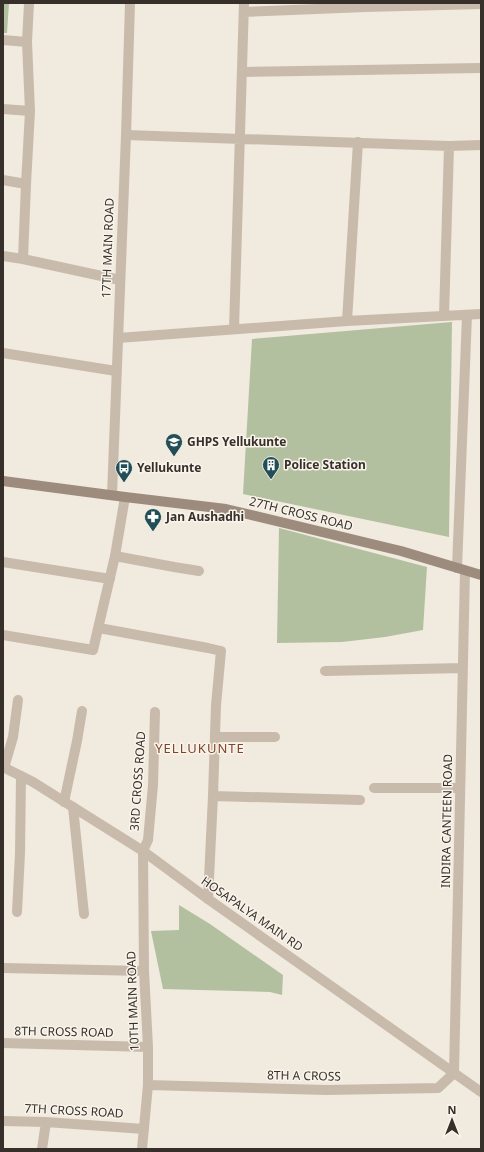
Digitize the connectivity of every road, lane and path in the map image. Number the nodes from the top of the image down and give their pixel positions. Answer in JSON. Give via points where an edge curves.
{"nodes":[{"id":1,"x":29,"y":3,"type":"edge"},
{"id":2,"x":130,"y":3,"type":"edge"},
{"id":3,"x":481,"y":4,"type":"edge"},
{"id":4,"x":366,"y":5,"type":"edge"},
{"id":5,"x":303,"y":6,"type":"edge"},
{"id":6,"x":244,"y":7,"type":"edge"},
{"id":7,"x":3,"y":40,"type":"edge"},
{"id":8,"x":28,"y":42,"type":"junction"},
{"id":9,"x":481,"y":68,"type":"edge"},
{"id":10,"x":242,"y":72,"type":"junction"},
{"id":11,"x":3,"y":109,"type":"edge"},
{"id":12,"x":30,"y":111,"type":"junction"},
{"id":13,"x":126,"y":134,"type":"junction"},
{"id":14,"x":239,"y":139,"type":"junction"},
{"id":15,"x":358,"y":142,"type":"junction"},
{"id":16,"x":481,"y":145,"type":"edge"},
{"id":17,"x":449,"y":146,"type":"junction"},
{"id":18,"x":3,"y":180,"type":"edge"},
{"id":19,"x":26,"y":184,"type":"junction"},
{"id":20,"x":3,"y":256,"type":"edge"},
{"id":21,"x":23,"y":259,"type":"junction"},
{"id":22,"x":120,"y":280,"type":"junction"},
{"id":23,"x":466,"y":314,"type":"junction"},
{"id":24,"x":481,"y":314,"type":"edge"},
{"id":25,"x":444,"y":316,"type":"junction"},
{"id":26,"x":347,"y":321,"type":"junction"},
{"id":27,"x":234,"y":329,"type":"junction"},
{"id":28,"x":118,"y":338,"type":"junction"},
{"id":29,"x":3,"y":353,"type":"edge"},
{"id":30,"x":116,"y":371,"type":"junction"},
{"id":31,"x":3,"y":481,"type":"edge"},
{"id":32,"x":112,"y":495,"type":"junction"},
{"id":33,"x":125,"y":497,"type":"junction"},
{"id":34,"x":115,"y":556,"type":"junction"},
{"id":35,"x":3,"y":562,"type":"edge"},
{"id":36,"x":461,"y":570,"type":"junction"},
{"id":37,"x":199,"y":571,"type":"dead end"},
{"id":38,"x":481,"y":575,"type":"edge"},
{"id":39,"x":110,"y":579,"type":"junction"},
{"id":40,"x":99,"y":628,"type":"junction"},
{"id":41,"x":3,"y":635,"type":"edge"},
{"id":42,"x":463,"y":668,"type":"junction"},
{"id":43,"x":325,"y":671,"type":"dead end"},
{"id":44,"x":18,"y":700,"type":"dead end"},
{"id":45,"x":82,"y":711,"type":"dead end"},
{"id":46,"x":155,"y":712,"type":"dead end"},
{"id":47,"x":214,"y":737,"type":"junction"},
{"id":48,"x":275,"y":737,"type":"dead end"},
{"id":49,"x":3,"y":768,"type":"edge"},
{"id":50,"x":20,"y":776,"type":"junction"},
{"id":51,"x":374,"y":788,"type":"dead end"},
{"id":52,"x":460,"y":788,"type":"junction"},
{"id":53,"x":213,"y":796,"type":"junction"},
{"id":54,"x":360,"y":800,"type":"dead end"},
{"id":55,"x":64,"y":802,"type":"junction"},
{"id":56,"x":73,"y":807,"type":"junction"},
{"id":57,"x":143,"y":851,"type":"junction"},
{"id":58,"x":208,"y":899,"type":"junction"},
{"id":59,"x":17,"y":912,"type":"dead end"},
{"id":60,"x":84,"y":914,"type":"dead end"},
{"id":61,"x":3,"y":968,"type":"edge"},
{"id":62,"x":144,"y":971,"type":"junction"},
{"id":63,"x":3,"y":1043,"type":"edge"},
{"id":64,"x":148,"y":1046,"type":"junction"},
{"id":65,"x":454,"y":1073,"type":"junction"},
{"id":66,"x":148,"y":1086,"type":"junction"},
{"id":67,"x":481,"y":1092,"type":"edge"},
{"id":68,"x":3,"y":1120,"type":"edge"},
{"id":69,"x":46,"y":1122,"type":"junction"},
{"id":70,"x":144,"y":1129,"type":"junction"},
{"id":71,"x":42,"y":1149,"type":"edge"},
{"id":72,"x":142,"y":1149,"type":"edge"}],
"edges":[{"from":1,"to":8,"type":"street"},
{"from":2,"to":13,"type":"street","name":"17TH MAIN ROAD"},
{"from":3,"to":4,"type":"street"},
{"from":4,"to":5,"type":"street"},
{"from":5,"to":6,"type":"street"},
{"from":6,"to":10,"type":"street"},
{"from":7,"to":8,"type":"street"},
{"from":8,"to":12,"type":"street"},
{"from":9,"to":10,"type":"street"},
{"from":10,"to":14,"type":"street"},
{"from":11,"to":12,"type":"street"},
{"from":12,"to":19,"type":"street"},
{"from":13,"to":14,"type":"street"},
{"from":13,"to":22,"type":"street","name":"17TH MAIN ROAD"},
{"from":14,"to":15,"type":"street"},
{"from":14,"to":27,"type":"street"},
{"from":15,"to":17,"type":"street"},
{"from":15,"to":26,"type":"street"},
{"from":16,"to":17,"type":"street"},
{"from":17,"to":25,"type":"street"},
{"from":18,"to":19,"type":"street"},
{"from":19,"to":21,"type":"street"},
{"from":20,"to":21,"type":"street"},
{"from":21,"to":22,"type":"street"},
{"from":22,"to":28,"type":"street","name":"17TH MAIN ROAD"},
{"from":23,"to":24,"type":"street"},
{"from":23,"to":25,"type":"street"},
{"from":23,"to":36,"type":"street","name":"INDIRA CANTEEN ROAD"},
{"from":25,"to":26,"type":"street"},
{"from":26,"to":27,"type":"street"},
{"from":27,"to":28,"type":"street"},
{"from":28,"to":30,"type":"street","name":"17TH MAIN ROAD"},
{"from":29,"to":30,"type":"street"},
{"from":30,"to":32,"type":"street","name":"17TH MAIN ROAD"},
{"from":31,"to":32,"type":"main road","name":"27TH CROSS ROAD"},
{"from":32,"to":33,"type":"main road","name":"27TH CROSS ROAD"},
{"from":33,"to":34,"type":"street"},
{"from":33,"to":36,"type":"main road","name":"27TH CROSS ROAD","via":[[226,509],[400,551]]},
{"from":34,"to":37,"type":"street"},
{"from":34,"to":39,"type":"street"},
{"from":35,"to":39,"type":"street"},
{"from":36,"to":38,"type":"main road","name":"27TH CROSS ROAD"},
{"from":36,"to":42,"type":"street","name":"INDIRA CANTEEN ROAD"},
{"from":39,"to":40,"type":"street"},
{"from":40,"to":41,"type":"street","via":[[93,650]]},
{"from":40,"to":47,"type":"street","via":[[221,651]]},
{"from":42,"to":43,"type":"street"},
{"from":42,"to":52,"type":"street","name":"INDIRA CANTEEN ROAD"},
{"from":44,"to":49,"type":"street","via":[[13,737]]},
{"from":45,"to":55,"type":"street"},
{"from":46,"to":57,"type":"street","name":"3RD CROSS ROAD","via":[[148,840]]},
{"from":47,"to":48,"type":"street"},
{"from":47,"to":53,"type":"street"},
{"from":49,"to":50,"type":"street","name":"HOSAPALYA MAIN RD"},
{"from":50,"to":55,"type":"street","name":"HOSAPALYA MAIN RD"},
{"from":50,"to":59,"type":"street"},
{"from":51,"to":52,"type":"street"},
{"from":52,"to":65,"type":"street","name":"INDIRA CANTEEN ROAD"},
{"from":53,"to":54,"type":"street"},
{"from":53,"to":58,"type":"street"},
{"from":55,"to":56,"type":"street","name":"HOSAPALYA MAIN RD"},
{"from":56,"to":57,"type":"street","name":"HOSAPALYA MAIN RD"},
{"from":56,"to":60,"type":"street"},
{"from":57,"to":58,"type":"street","name":"HOSAPALYA MAIN RD"},
{"from":57,"to":62,"type":"street","name":"10TH MAIN ROAD"},
{"from":58,"to":65,"type":"street","name":"HOSAPALYA MAIN RD"},
{"from":61,"to":62,"type":"street"},
{"from":62,"to":64,"type":"street","name":"10TH MAIN ROAD"},
{"from":63,"to":64,"type":"street","name":"8TH CROSS ROAD"},
{"from":64,"to":66,"type":"street","name":"10TH MAIN ROAD"},
{"from":65,"to":66,"type":"street","name":"8TH A CROSS","via":[[438,1088],[326,1090]]},
{"from":65,"to":67,"type":"street","name":"HOSAPALYA MAIN RD"},
{"from":66,"to":70,"type":"street","name":"10TH MAIN ROAD"},
{"from":68,"to":69,"type":"street","name":"7TH CROSS ROAD"},
{"from":69,"to":70,"type":"street","name":"7TH CROSS ROAD"},
{"from":69,"to":71,"type":"street"},
{"from":70,"to":72,"type":"street","name":"10TH MAIN ROAD"}]}
